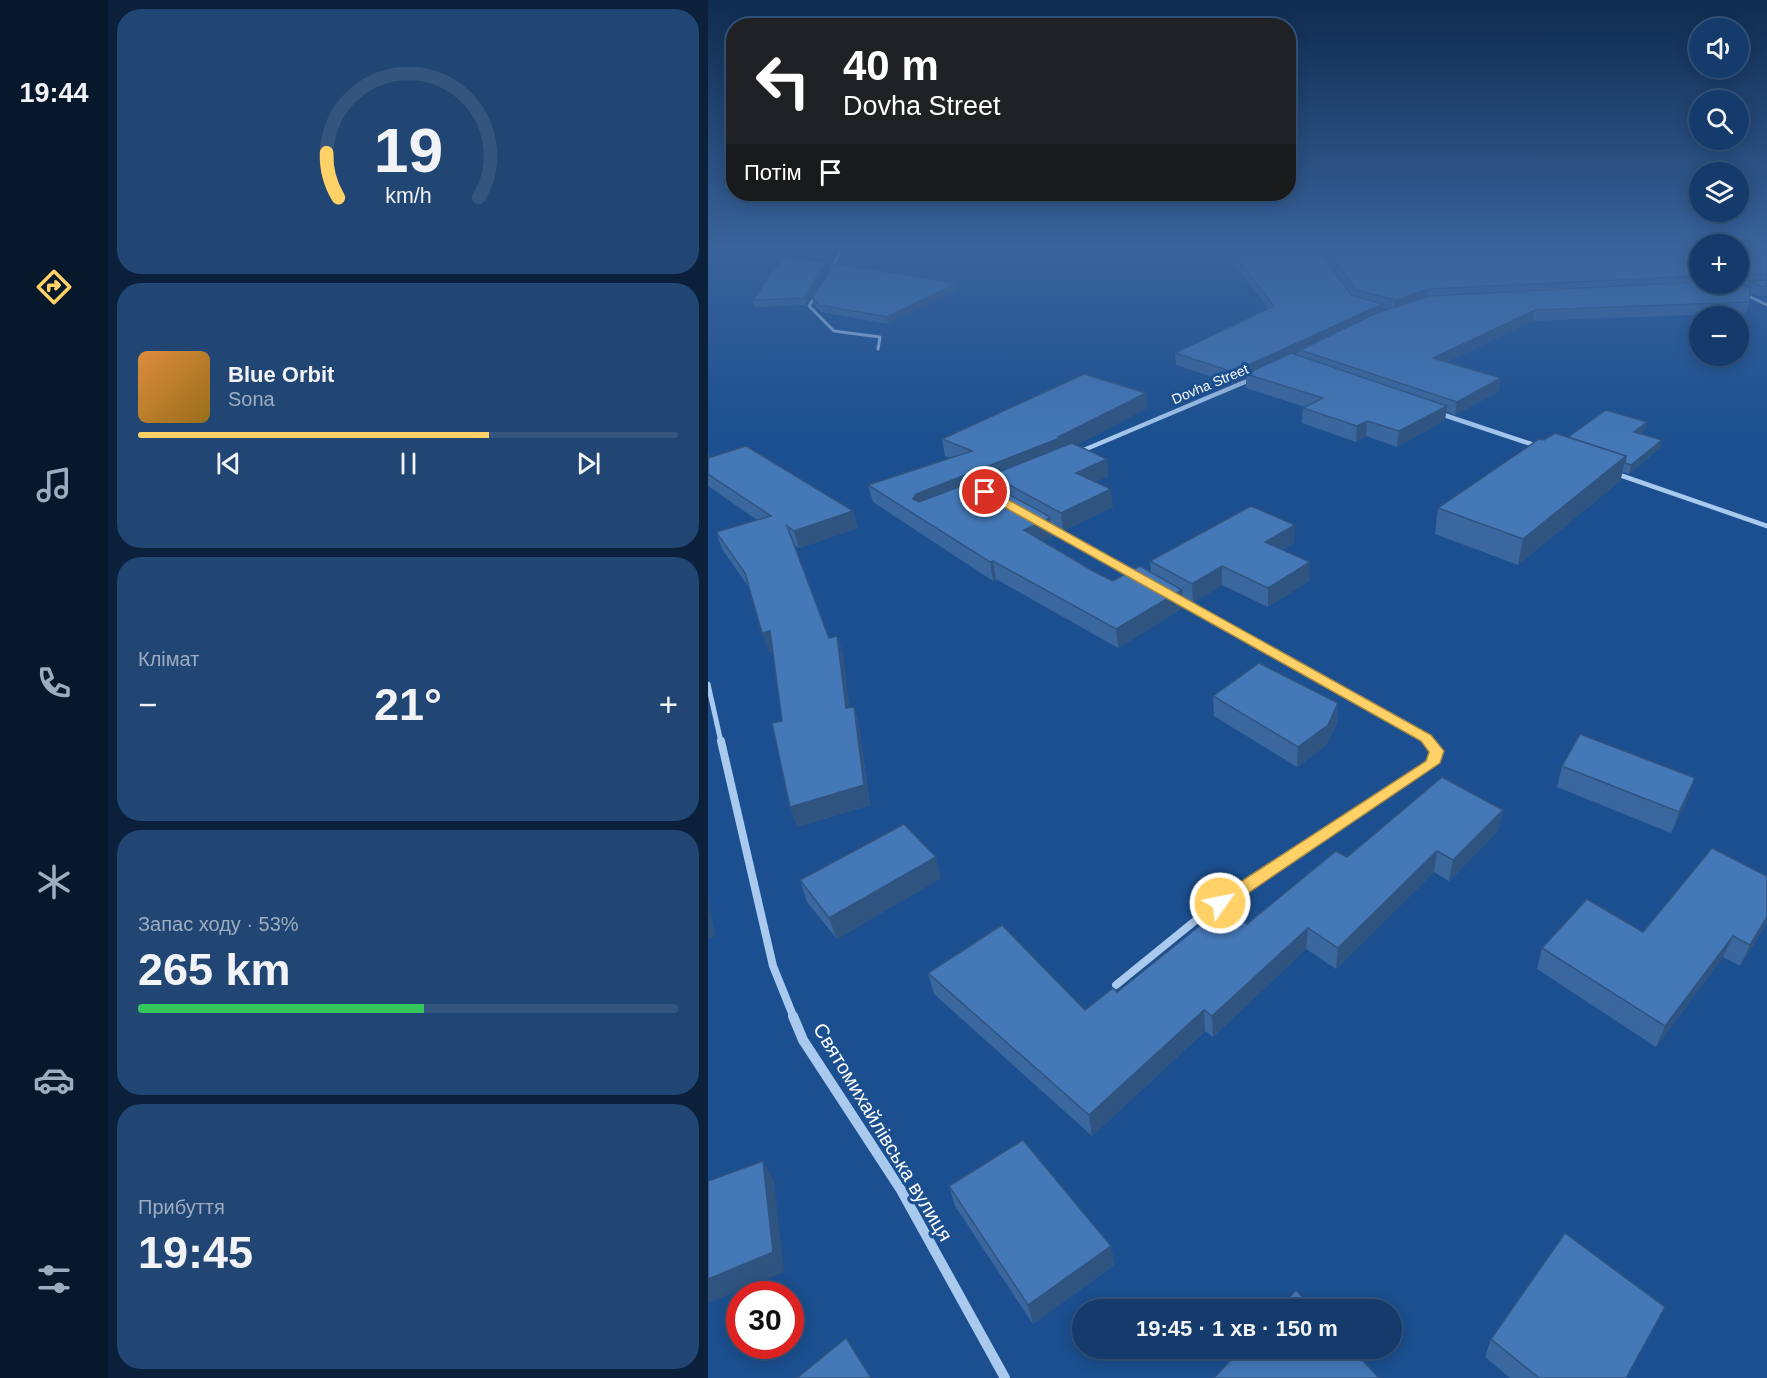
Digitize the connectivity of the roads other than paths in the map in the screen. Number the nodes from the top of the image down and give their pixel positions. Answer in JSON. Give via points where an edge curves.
{"nodes":[{"id":1,"x":816,"y":313,"type":"edge"},
{"id":2,"x":878,"y":349,"type":"dead end"},
{"id":3,"x":1259,"y":376,"type":"edge"},
{"id":4,"x":1428,"y":409,"type":"edge"},
{"id":5,"x":1541,"y":448,"type":"edge"},
{"id":6,"x":1073,"y":455,"type":"edge"},
{"id":7,"x":1609,"y":471,"type":"edge"},
{"id":8,"x":1037,"y":521,"type":"edge"},
{"id":9,"x":1767,"y":526,"type":"edge"},
{"id":10,"x":1140,"y":578,"type":"edge"},
{"id":11,"x":1171,"y":596,"type":"edge"},
{"id":12,"x":708,"y":684,"type":"edge"},
{"id":13,"x":1116,"y":985,"type":"dead end"},
{"id":14,"x":1005,"y":1378,"type":"edge"}],
"edges":[{"from":1,"to":2,"type":"street","via":[[834,331],[880,337]]},
{"from":3,"to":6,"type":"street","name":"Dovha Street"},
{"from":4,"to":5,"type":"street"},
{"from":7,"to":9,"type":"street"},
{"from":8,"to":10,"type":"street"},
{"from":11,"to":13,"type":"street","via":[[1426,738],[1437,751],[1433,763],[1201,916]]},
{"from":12,"to":14,"type":"street","name":"Святомихайлівська вулиця","via":[[773,966],[802,1041],[901,1190]]}]}
